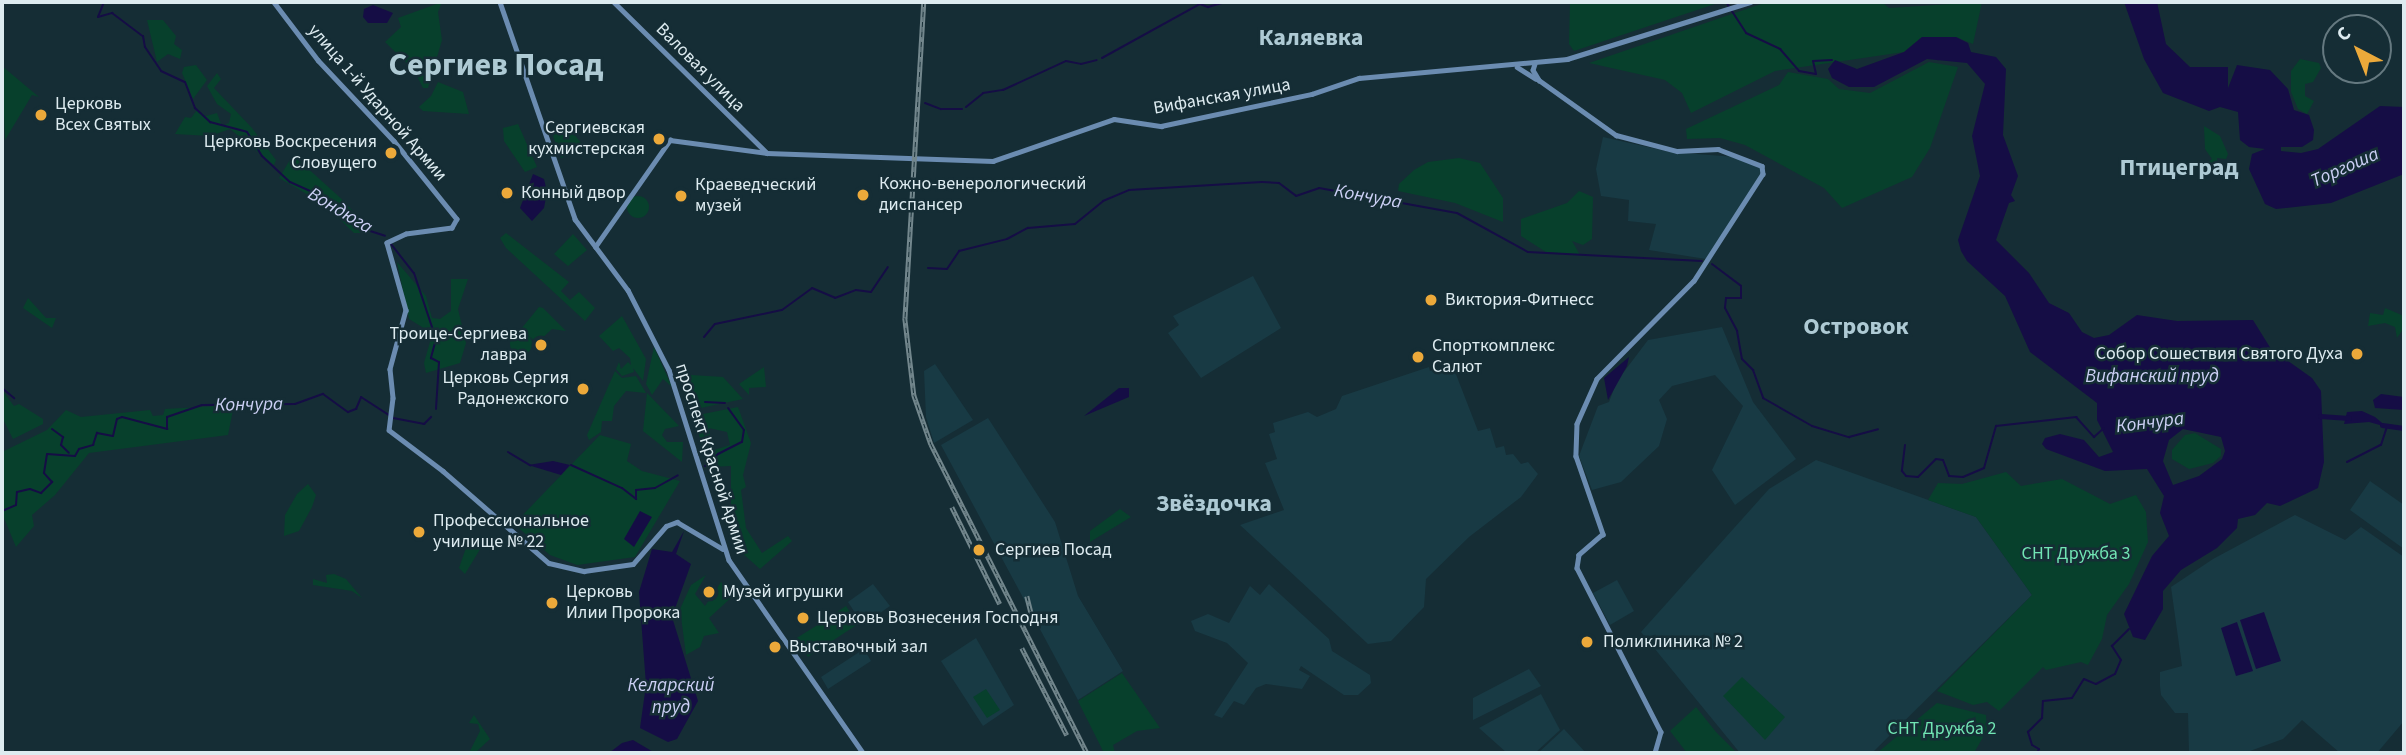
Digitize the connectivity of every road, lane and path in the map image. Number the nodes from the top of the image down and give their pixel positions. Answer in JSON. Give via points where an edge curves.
{"nodes":[{"id":1,"x":274,"y":2,"type":"edge"},
{"id":2,"x":500,"y":2,"type":"edge"},
{"id":3,"x":614,"y":2,"type":"edge"},
{"id":4,"x":1750,"y":2,"type":"edge"},
{"id":5,"x":1535,"y":64,"type":"junction"},
{"id":6,"x":1513,"y":65,"type":"junction"},
{"id":7,"x":1539,"y":80,"type":"junction"},
{"id":8,"x":766,"y":153,"type":"junction"},
{"id":9,"x":595,"y":247,"type":"junction"},
{"id":10,"x":723,"y":549,"type":"junction"},
{"id":11,"x":863,"y":753,"type":"edge"},
{"id":12,"x":1655,"y":753,"type":"edge"}],
"edges":[{"from":1,"to":10,"type":"main road","name":"улица 1-й Ударной Армии","via":[[318,60],[394,141],[457,223],[452,229],[394,237],[387,253],[407,310],[390,369],[393,398],[387,419],[393,435],[443,471],[549,563],[584,571],[633,564],[669,524],[688,528]]},
{"from":2,"to":9,"type":"main road","name":"проспект Красной Армии","via":[[575,219]]},
{"from":3,"to":8,"type":"main road","name":"Валовая улица"},
{"from":4,"to":5,"type":"main road","name":"Вифанская улица","via":[[1604,50]]},
{"from":5,"to":6,"type":"main road","name":"Вифанская улица"},
{"from":5,"to":7,"type":"main road"},
{"from":6,"to":7,"type":"main road"},
{"from":6,"to":8,"type":"main road","name":"Вифанская улица","via":[[1359,78],[1312,94],[1161,126],[1114,118],[993,161]]},
{"from":7,"to":12,"type":"main road","via":[[1616,135],[1677,151],[1718,149],[1762,166],[1761,182],[1702,271],[1604,370],[1581,408],[1576,456],[1602,534],[1579,555],[1578,570],[1661,732]]},
{"from":8,"to":9,"type":"main road","name":"Вифанская улица","via":[[670,140]]},
{"from":9,"to":10,"type":"main road","name":"проспект Красной Армии","via":[[628,290],[669,370]]},
{"from":10,"to":11,"type":"main road","name":"проспект Красной Армии","via":[[733,570],[792,647]]}]}
